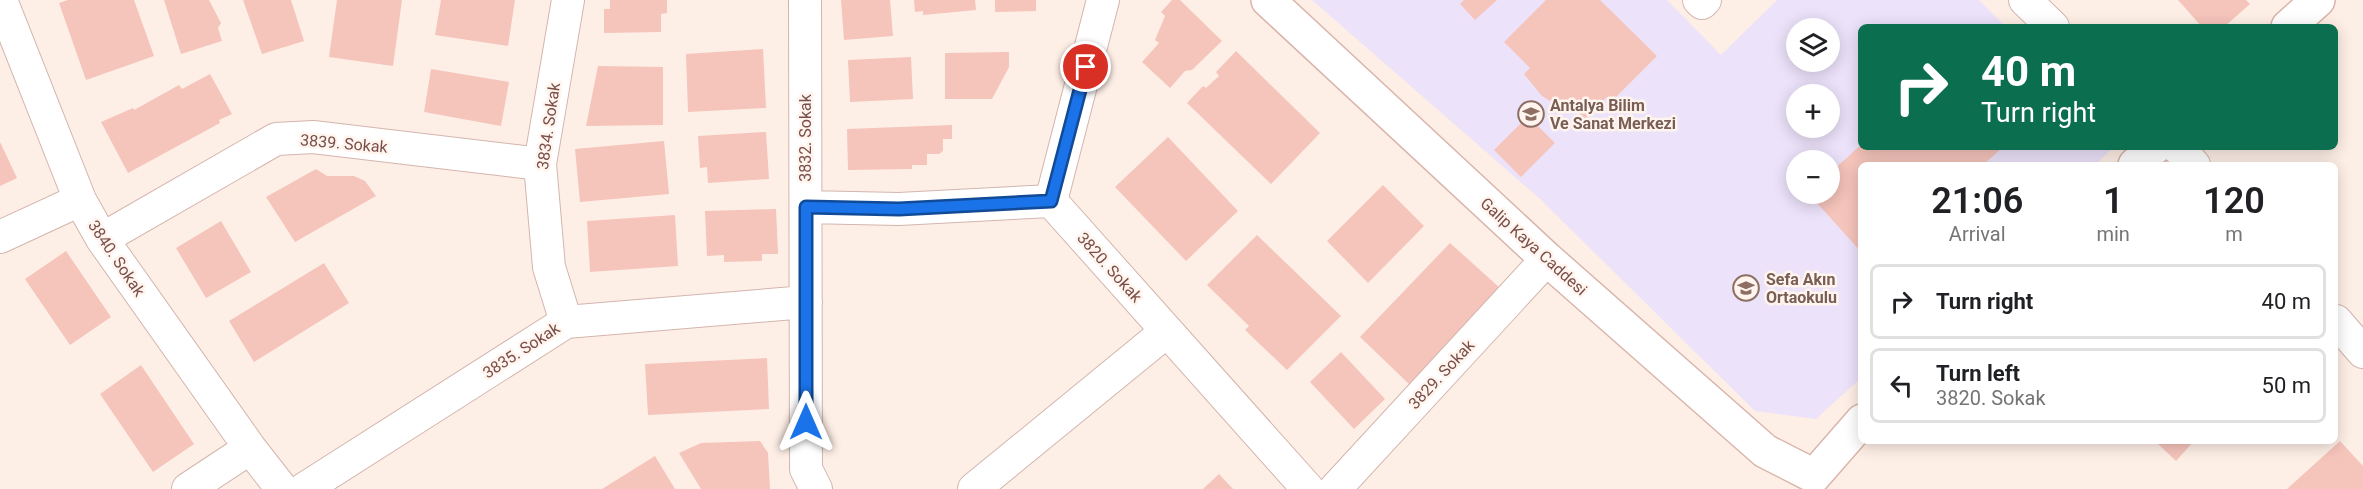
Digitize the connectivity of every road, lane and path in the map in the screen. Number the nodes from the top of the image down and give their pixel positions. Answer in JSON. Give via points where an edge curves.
{"nodes":[{"id":1,"x":1,"y":0,"type":"edge"},
{"id":2,"x":568,"y":0,"type":"edge"},
{"id":3,"x":805,"y":0,"type":"edge"},
{"id":4,"x":1103,"y":0,"type":"edge"},
{"id":5,"x":1268,"y":0,"type":"edge"},
{"id":6,"x":1699,"y":0,"type":"edge"},
{"id":7,"x":1705,"y":0,"type":"edge"},
{"id":8,"x":2025,"y":0,"type":"edge"},
{"id":9,"x":2318,"y":0,"type":"edge"},
{"id":10,"x":2050,"y":24,"type":"edge"},
{"id":11,"x":2291,"y":24,"type":"edge"},
{"id":12,"x":2152,"y":150,"type":"edge"},
{"id":13,"x":2180,"y":150,"type":"edge"},
{"id":14,"x":2138,"y":162,"type":"edge"},
{"id":15,"x":2191,"y":162,"type":"edge"},
{"id":16,"x":540,"y":164,"type":"junction"},
{"id":17,"x":80,"y":200,"type":"junction"},
{"id":18,"x":1051,"y":201,"type":"junction"},
{"id":19,"x":806,"y":207,"type":"junction"},
{"id":20,"x":0,"y":237,"type":"edge"},
{"id":21,"x":102,"y":239,"type":"junction"},
{"id":22,"x":1547,"y":259,"type":"junction"},
{"id":23,"x":806,"y":302,"type":"junction"},
{"id":24,"x":566,"y":322,"type":"junction"},
{"id":25,"x":1167,"y":331,"type":"junction"},
{"id":26,"x":1858,"y":427,"type":"edge"},
{"id":27,"x":250,"y":448,"type":"junction"},
{"id":28,"x":1815,"y":483,"type":"edge"},
{"id":29,"x":188,"y":489,"type":"edge"},
{"id":30,"x":282,"y":489,"type":"edge"},
{"id":31,"x":304,"y":489,"type":"edge"},
{"id":32,"x":816,"y":489,"type":"edge"},
{"id":33,"x":974,"y":489,"type":"edge"},
{"id":34,"x":1308,"y":489,"type":"edge"},
{"id":35,"x":1335,"y":489,"type":"edge"}],
"edges":[{"from":1,"to":17,"type":"street","name":"3840. Sokak"},
{"from":2,"to":16,"type":"street","name":"3834. Sokak"},
{"from":3,"to":19,"type":"street","name":"3832. Sokak"},
{"from":4,"to":18,"type":"street"},
{"from":5,"to":22,"type":"street","name":"Galip Kaya Caddesi"},
{"from":6,"to":7,"type":"street"},
{"from":8,"to":10,"type":"street"},
{"from":9,"to":11,"type":"street"},
{"from":12,"to":14,"type":"street"},
{"from":13,"to":15,"type":"street"},
{"from":16,"to":21,"type":"street","name":"3839. Sokak","via":[[312,137],[276,139]]},
{"from":16,"to":24,"type":"street","name":"3834. Sokak","via":[[549,267]]},
{"from":17,"to":20,"type":"street"},
{"from":17,"to":21,"type":"street","name":"3840. Sokak"},
{"from":18,"to":19,"type":"street","via":[[899,209]]},
{"from":18,"to":25,"type":"street","name":"3820. Sokak"},
{"from":19,"to":23,"type":"street","name":"3832. Sokak"},
{"from":21,"to":27,"type":"street","name":"3840. Sokak"},
{"from":22,"to":28,"type":"street","name":"Galip Kaya Caddesi","via":[[1765,451]]},
{"from":22,"to":35,"type":"street","name":"3829. Sokak"},
{"from":23,"to":24,"type":"street","name":"3835. Sokak"},
{"from":23,"to":32,"type":"street","name":"3832. Sokak","via":[[806,469]]},
{"from":24,"to":31,"type":"street","name":"3835. Sokak"},
{"from":25,"to":33,"type":"street"},
{"from":25,"to":34,"type":"street","name":"3820. Sokak"},
{"from":26,"to":28,"type":"street"},
{"from":27,"to":29,"type":"street"},
{"from":27,"to":30,"type":"street","name":"3840. Sokak"}]}
